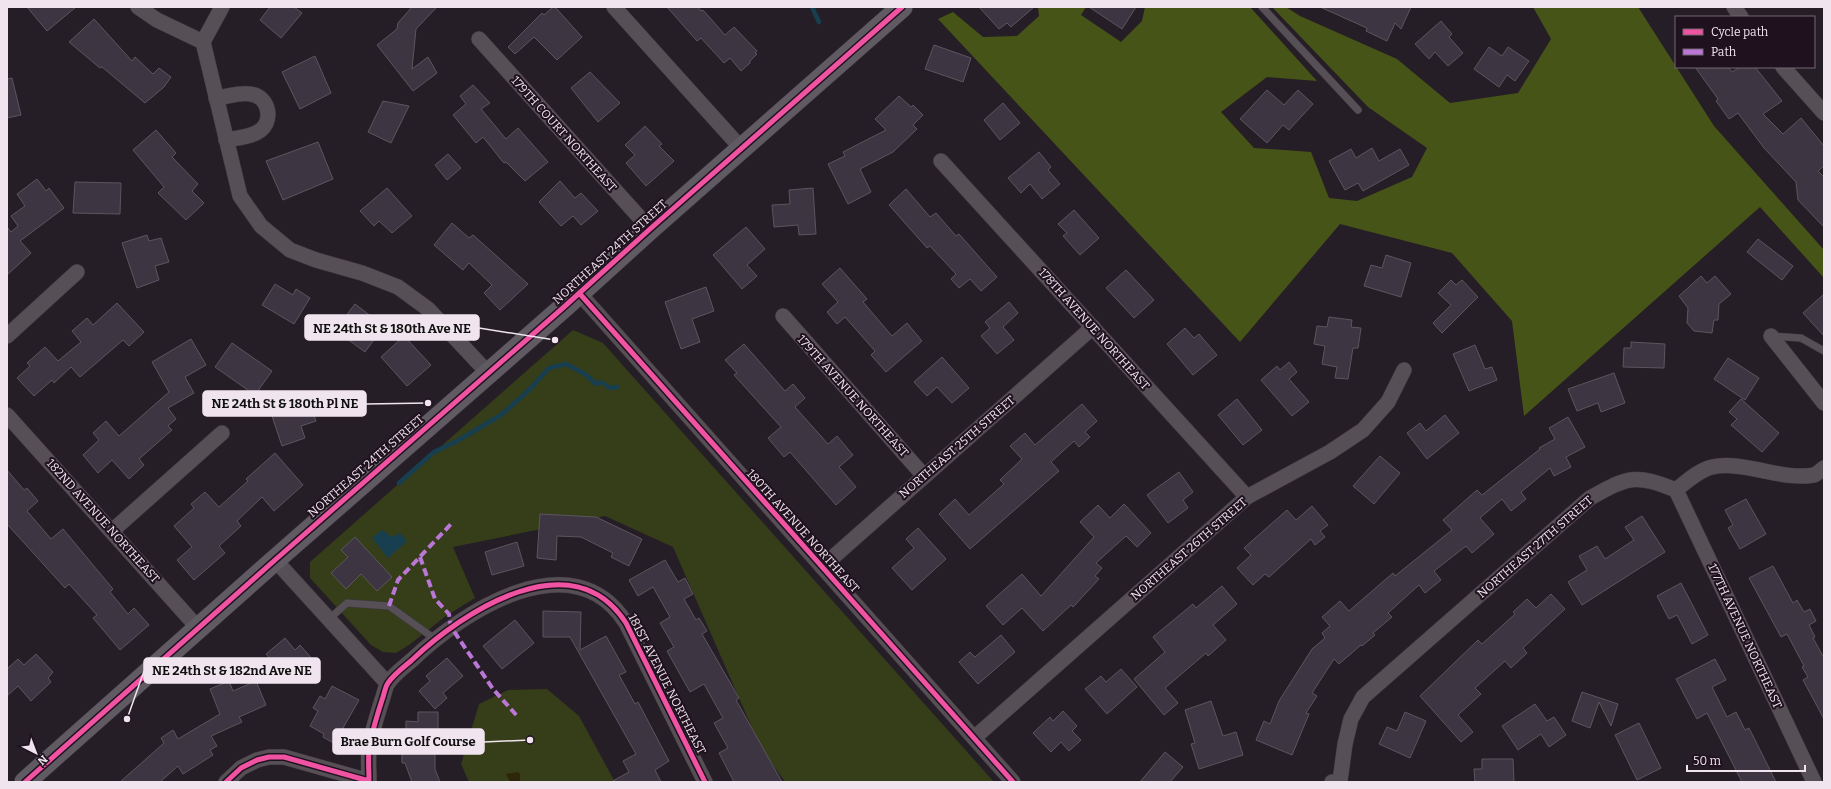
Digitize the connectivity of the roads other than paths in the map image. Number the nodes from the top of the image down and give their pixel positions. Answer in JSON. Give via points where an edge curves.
{"nodes":[{"id":1,"x":138,"y":7,"type":"edge"},
{"id":2,"x":222,"y":7,"type":"edge"},
{"id":3,"x":614,"y":7,"type":"edge"},
{"id":4,"x":902,"y":7,"type":"edge"},
{"id":5,"x":1262,"y":7,"type":"edge"},
{"id":6,"x":1734,"y":7,"type":"edge"},
{"id":7,"x":1740,"y":16,"type":"edge"},
{"id":8,"x":479,"y":39,"type":"dead end"},
{"id":9,"x":203,"y":42,"type":"junction"},
{"id":10,"x":1784,"y":68,"type":"edge"},
{"id":11,"x":216,"y":98,"type":"junction"},
{"id":12,"x":1358,"y":110,"type":"dead end"},
{"id":13,"x":1824,"y":113,"type":"edge"},
{"id":14,"x":226,"y":140,"type":"junction"},
{"id":15,"x":741,"y":148,"type":"junction"},
{"id":16,"x":941,"y":161,"type":"dead end"},
{"id":17,"x":650,"y":229,"type":"junction"},
{"id":18,"x":77,"y":272,"type":"dead end"},
{"id":19,"x":580,"y":294,"type":"junction"},
{"id":20,"x":783,"y":316,"type":"dead end"},
{"id":21,"x":1093,"y":327,"type":"junction"},
{"id":22,"x":7,"y":336,"type":"edge"},
{"id":23,"x":1771,"y":336,"type":"joint"},
{"id":24,"x":1824,"y":351,"type":"edge"},
{"id":25,"x":1404,"y":370,"type":"dead end"},
{"id":26,"x":488,"y":373,"type":"junction"},
{"id":27,"x":1824,"y":403,"type":"edge"},
{"id":28,"x":7,"y":415,"type":"edge"},
{"id":29,"x":222,"y":432,"type":"dead end"},
{"id":30,"x":1824,"y":468,"type":"edge"},
{"id":31,"x":924,"y":476,"type":"junction"},
{"id":32,"x":1676,"y":490,"type":"junction"},
{"id":33,"x":1247,"y":497,"type":"junction"},
{"id":34,"x":112,"y":531,"type":"junction"},
{"id":35,"x":275,"y":560,"type":"junction"},
{"id":36,"x":822,"y":567,"type":"junction"},
{"id":37,"x":329,"y":619,"type":"junction"},
{"id":38,"x":198,"y":628,"type":"junction"},
{"id":39,"x":435,"y":639,"type":"junction"},
{"id":40,"x":387,"y":683,"type":"junction"},
{"id":41,"x":974,"y":738,"type":"junction"},
{"id":42,"x":369,"y":781,"type":"edge"},
{"id":43,"x":25,"y":782,"type":"edge"},
{"id":44,"x":226,"y":782,"type":"edge"},
{"id":45,"x":706,"y":782,"type":"edge"},
{"id":46,"x":1013,"y":782,"type":"edge"},
{"id":47,"x":1337,"y":782,"type":"edge"},
{"id":48,"x":1814,"y":782,"type":"edge"}],
"edges":[{"from":1,"to":9,"type":"street","via":[[157,20]]},
{"from":2,"to":9,"type":"street"},
{"from":3,"to":15,"type":"street"},
{"from":4,"to":15,"type":"main road","name":"NORTHEAST 24TH STREET"},
{"from":5,"to":12,"type":"lane"},
{"from":6,"to":7,"type":"street"},
{"from":8,"to":17,"type":"street","name":"179TH COURT NORTHEAST"},
{"from":9,"to":11,"type":"street"},
{"from":10,"to":13,"type":"street"},
{"from":11,"to":14,"type":"street"},
{"from":11,"to":14,"type":"street","via":[[251,94],[262,99],[268,109],[266,123],[262,129],[256,133]]},
{"from":14,"to":26,"type":"street","via":[[240,196],[261,226],[290,250],[398,287],[428,309]]},
{"from":15,"to":17,"type":"main road","name":"NORTHEAST 24TH STREET"},
{"from":16,"to":21,"type":"street","name":"178TH AVENUE NORTHEAST"},
{"from":17,"to":19,"type":"main road","name":"NORTHEAST 24TH STREET"},
{"from":18,"to":22,"type":"street"},
{"from":19,"to":26,"type":"main road","name":"NORTHEAST 24TH STREET"},
{"from":19,"to":36,"type":"street","name":"180TH AVENUE NORTHEAST"},
{"from":20,"to":31,"type":"street","name":"179TH AVENUE NORTHEAST"},
{"from":21,"to":31,"type":"street","name":"NORTHEAST 25TH STREET"},
{"from":21,"to":33,"type":"street","name":"178TH AVENUE NORTHEAST"},
{"from":23,"to":24,"type":"lane","via":[[1801,338]]},
{"from":23,"to":27,"type":"street"},
{"from":25,"to":33,"type":"street","name":"NORTHEAST 26TH STREET","via":[[1388,402],[1363,430],[1330,452]]},
{"from":26,"to":35,"type":"main road","name":"NORTHEAST 24TH STREET"},
{"from":28,"to":34,"type":"street","name":"182ND AVENUE NORTHEAST"},
{"from":29,"to":34,"type":"street"},
{"from":30,"to":32,"type":"street","via":[[1815,474],[1795,475],[1727,466],[1711,467]]},
{"from":31,"to":36,"type":"street","name":"NORTHEAST 25TH STREET"},
{"from":32,"to":47,"type":"street","name":"NORTHEAST 27TH STREET","via":[[1635,478],[1616,484],[1590,498],[1363,697],[1351,719]]},
{"from":32,"to":48,"type":"street","name":"177TH AVENUE NORTHEAST"},
{"from":33,"to":41,"type":"street","name":"NORTHEAST 26TH STREET"},
{"from":34,"to":38,"type":"street","name":"182ND AVENUE NORTHEAST"},
{"from":35,"to":37,"type":"street"},
{"from":35,"to":38,"type":"main road","name":"NORTHEAST 24TH STREET"},
{"from":36,"to":41,"type":"street","name":"180TH AVENUE NORTHEAST"},
{"from":37,"to":39,"type":"lane","via":[[347,603],[389,606]]},
{"from":37,"to":40,"type":"street"},
{"from":38,"to":43,"type":"main road","name":"NORTHEAST 24TH STREET"},
{"from":39,"to":40,"type":"street"},
{"from":39,"to":45,"type":"street","name":"181ST AVENUE NORTHEAST","via":[[455,623],[521,590],[546,585],[585,589],[603,598],[618,610],[626,623]]},
{"from":40,"to":42,"type":"street","via":[[369,750]]},
{"from":41,"to":46,"type":"street","name":"180TH AVENUE NORTHEAST"},
{"from":42,"to":44,"type":"street","via":[[284,757],[269,757],[242,768]]}]}
